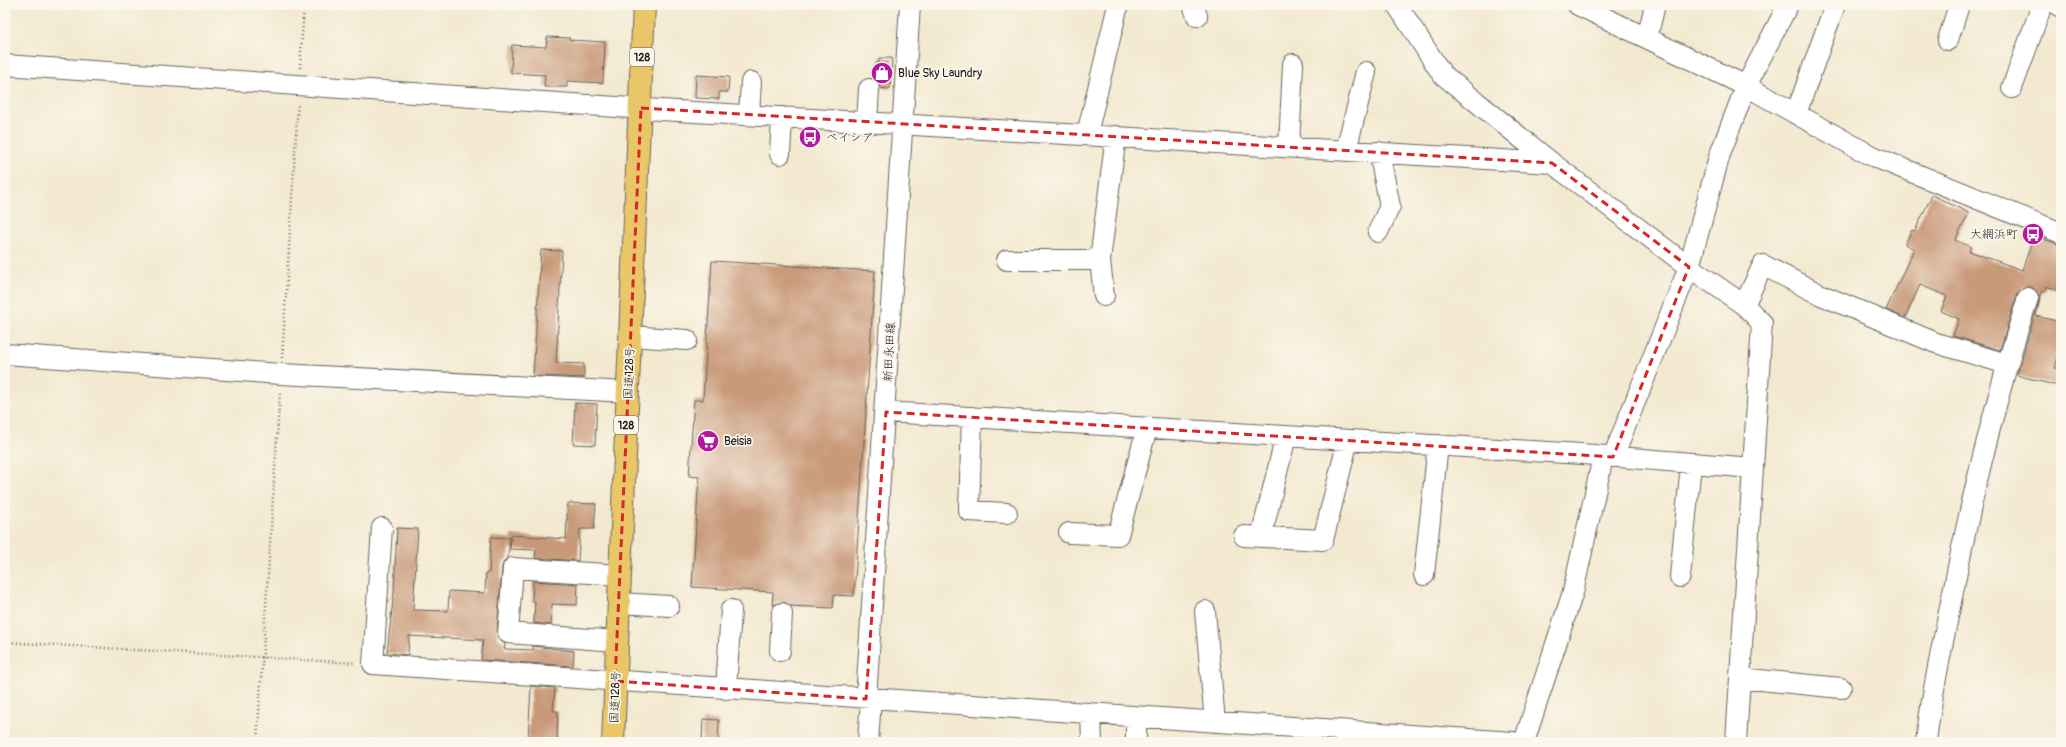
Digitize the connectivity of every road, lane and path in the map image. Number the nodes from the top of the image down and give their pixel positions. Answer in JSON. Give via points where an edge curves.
{"nodes":[{"id":1,"x":644,"y":5,"type":"edge"},
{"id":2,"x":910,"y":5,"type":"edge"},
{"id":3,"x":1118,"y":5,"type":"edge"},
{"id":4,"x":1397,"y":5,"type":"edge"},
{"id":5,"x":1578,"y":5,"type":"edge"},
{"id":6,"x":1655,"y":5,"type":"edge"},
{"id":7,"x":1788,"y":5,"type":"edge"},
{"id":8,"x":1835,"y":5,"type":"edge"},
{"id":9,"x":1959,"y":5,"type":"edge"},
{"id":10,"x":2042,"y":5,"type":"edge"},
{"id":11,"x":2058,"y":5,"type":"edge"},
{"id":12,"x":2061,"y":7,"type":"edge"},
{"id":13,"x":1647,"y":38,"type":"junction"},
{"id":14,"x":1948,"y":40,"type":"dead end"},
{"id":15,"x":1293,"y":64,"type":"dead end"},
{"id":16,"x":5,"y":65,"type":"edge"},
{"id":17,"x":1366,"y":72,"type":"dead end"},
{"id":18,"x":751,"y":82,"type":"dead end"},
{"id":19,"x":1746,"y":86,"type":"junction"},
{"id":20,"x":2012,"y":88,"type":"dead end"},
{"id":21,"x":869,"y":89,"type":"dead end"},
{"id":22,"x":641,"y":108,"type":"junction"},
{"id":23,"x":1796,"y":114,"type":"junction"},
{"id":24,"x":749,"y":115,"type":"junction"},
{"id":25,"x":782,"y":117,"type":"junction"},
{"id":26,"x":867,"y":122,"type":"junction"},
{"id":27,"x":902,"y":124,"type":"junction"},
{"id":28,"x":1087,"y":134,"type":"junction"},
{"id":29,"x":1116,"y":136,"type":"junction"},
{"id":30,"x":1289,"y":147,"type":"junction"},
{"id":31,"x":1346,"y":150,"type":"junction"},
{"id":32,"x":1379,"y":152,"type":"junction"},
{"id":33,"x":780,"y":154,"type":"dead end"},
{"id":34,"x":1552,"y":163,"type":"junction"},
{"id":35,"x":1378,"y":232,"type":"dead end"},
{"id":36,"x":2061,"y":233,"type":"edge"},
{"id":37,"x":1007,"y":260,"type":"dead end"},
{"id":38,"x":1100,"y":260,"type":"junction"},
{"id":39,"x":1689,"y":267,"type":"junction"},
{"id":40,"x":1104,"y":296,"type":"dead end"},
{"id":41,"x":2028,"y":298,"type":"dead end"},
{"id":42,"x":1744,"y":305,"type":"junction"},
{"id":43,"x":630,"y":336,"type":"junction"},
{"id":44,"x":686,"y":340,"type":"dead end"},
{"id":45,"x":5,"y":354,"type":"edge"},
{"id":46,"x":2007,"y":364,"type":"junction"},
{"id":47,"x":628,"y":392,"type":"junction"},
{"id":48,"x":886,"y":412,"type":"junction"},
{"id":49,"x":972,"y":417,"type":"junction"},
{"id":50,"x":1147,"y":428,"type":"junction"},
{"id":51,"x":1286,"y":436,"type":"junction"},
{"id":52,"x":1348,"y":440,"type":"junction"},
{"id":53,"x":1438,"y":445,"type":"junction"},
{"id":54,"x":1608,"y":457,"type":"junction"},
{"id":55,"x":1691,"y":464,"type":"junction"},
{"id":56,"x":1753,"y":468,"type":"junction"},
{"id":57,"x":1007,"y":513,"type":"dead end"},
{"id":58,"x":382,"y":528,"type":"dead end"},
{"id":59,"x":1068,"y":533,"type":"dead end"},
{"id":60,"x":1424,"y":575,"type":"dead end"},
{"id":61,"x":620,"y":576,"type":"junction"},
{"id":62,"x":1680,"y":577,"type":"dead end"},
{"id":63,"x":619,"y":603,"type":"junction"},
{"id":64,"x":669,"y":606,"type":"dead end"},
{"id":65,"x":731,"y":610,"type":"dead end"},
{"id":66,"x":1205,"y":611,"type":"dead end"},
{"id":67,"x":782,"y":613,"type":"dead end"},
{"id":68,"x":617,"y":641,"type":"junction"},
{"id":69,"x":5,"y":642,"type":"edge"},
{"id":70,"x":780,"y":651,"type":"dead end"},
{"id":71,"x":372,"y":664,"type":"junction"},
{"id":72,"x":1740,"y":678,"type":"junction"},
{"id":73,"x":616,"y":681,"type":"junction"},
{"id":74,"x":1841,"y":688,"type":"dead end"},
{"id":75,"x":726,"y":689,"type":"junction"},
{"id":76,"x":868,"y":699,"type":"junction"},
{"id":77,"x":1091,"y":714,"type":"junction"},
{"id":78,"x":1136,"y":717,"type":"junction"},
{"id":79,"x":1214,"y":722,"type":"junction"},
{"id":80,"x":613,"y":742,"type":"edge"},
{"id":81,"x":868,"y":742,"type":"edge"},
{"id":82,"x":1092,"y":742,"type":"edge"},
{"id":83,"x":1136,"y":742,"type":"edge"},
{"id":84,"x":1513,"y":742,"type":"edge"},
{"id":85,"x":1524,"y":742,"type":"edge"},
{"id":86,"x":1736,"y":742,"type":"edge"},
{"id":87,"x":1926,"y":742,"type":"edge"}],
"edges":[{"from":1,"to":22,"type":"highway","name":"国道128号","number":"128"},
{"from":2,"to":27,"type":"street","name":"新田永田線"},
{"from":3,"to":28,"type":"street"},
{"from":4,"to":34,"type":"street","via":[[1442,74]]},
{"from":5,"to":13,"type":"street"},
{"from":6,"to":13,"type":"street"},
{"from":7,"to":19,"type":"street"},
{"from":8,"to":23,"type":"street"},
{"from":9,"to":14,"type":"street"},
{"from":10,"to":20,"type":"street"},
{"from":11,"to":12,"type":"street"},
{"from":13,"to":19,"type":"street"},
{"from":15,"to":30,"type":"street"},
{"from":16,"to":22,"type":"street"},
{"from":17,"to":31,"type":"street"},
{"from":18,"to":24,"type":"street"},
{"from":19,"to":23,"type":"street"},
{"from":19,"to":39,"type":"street","via":[[1720,154]]},
{"from":21,"to":26,"type":"street"},
{"from":22,"to":24,"type":"street"},
{"from":22,"to":43,"type":"highway","name":"国道128号","number":"128"},
{"from":23,"to":36,"type":"street","via":[[1870,155]]},
{"from":24,"to":25,"type":"street"},
{"from":25,"to":26,"type":"street"},
{"from":25,"to":33,"type":"street"},
{"from":26,"to":27,"type":"street"},
{"from":27,"to":28,"type":"street"},
{"from":27,"to":48,"type":"street","name":"新田永田線"},
{"from":28,"to":29,"type":"street"},
{"from":29,"to":30,"type":"street"},
{"from":29,"to":38,"type":"street"},
{"from":30,"to":31,"type":"street"},
{"from":31,"to":32,"type":"street"},
{"from":32,"to":34,"type":"street"},
{"from":32,"to":35,"type":"street","via":[[1390,206]]},
{"from":34,"to":39,"type":"street"},
{"from":37,"to":38,"type":"street"},
{"from":38,"to":40,"type":"street"},
{"from":39,"to":42,"type":"street"},
{"from":39,"to":54,"type":"street"},
{"from":41,"to":46,"type":"street"},
{"from":42,"to":46,"type":"street","via":[[1763,265],[1819,294],[1936,343]]},
{"from":42,"to":56,"type":"street","via":[[1762,323]]},
{"from":43,"to":44,"type":"street"},
{"from":43,"to":47,"type":"highway","name":"国道128号","number":"128"},
{"from":45,"to":47,"type":"street","via":[[281,374]]},
{"from":46,"to":87,"type":"street","via":[[1961,550],[1930,702]]},
{"from":47,"to":61,"type":"highway","name":"国道128号","number":"128"},
{"from":48,"to":49,"type":"street"},
{"from":48,"to":76,"type":"street","name":"新田永田線"},
{"from":49,"to":50,"type":"street"},
{"from":49,"to":57,"type":"street","via":[[969,511]]},
{"from":50,"to":51,"type":"street"},
{"from":50,"to":59,"type":"street","via":[[1118,535]]},
{"from":51,"to":52,"type":"street"},
{"from":51,"to":52,"type":"street","via":[[1252,536],[1323,540]]},
{"from":52,"to":53,"type":"street"},
{"from":53,"to":54,"type":"street"},
{"from":53,"to":60,"type":"street"},
{"from":54,"to":55,"type":"street"},
{"from":54,"to":85,"type":"street","via":[[1573,592]]},
{"from":55,"to":56,"type":"street"},
{"from":55,"to":62,"type":"street"},
{"from":56,"to":72,"type":"street"},
{"from":58,"to":71,"type":"street"},
{"from":61,"to":63,"type":"highway","name":"国道128号","number":"128"},
{"from":61,"to":68,"type":"street","via":[[513,568],[508,633]]},
{"from":63,"to":64,"type":"street"},
{"from":63,"to":68,"type":"highway","name":"国道128号","number":"128"},
{"from":65,"to":75,"type":"street"},
{"from":66,"to":79,"type":"street"},
{"from":67,"to":70,"type":"street"},
{"from":68,"to":73,"type":"highway","name":"国道128号","number":"128"},
{"from":69,"to":71,"type":"path"},
{"from":71,"to":73,"type":"street"},
{"from":72,"to":74,"type":"street"},
{"from":72,"to":86,"type":"street"},
{"from":73,"to":75,"type":"street"},
{"from":73,"to":80,"type":"highway","name":"国道128号","number":"128"},
{"from":75,"to":76,"type":"street"},
{"from":76,"to":77,"type":"street"},
{"from":76,"to":81,"type":"street","name":"新田永田線"},
{"from":77,"to":78,"type":"street"},
{"from":77,"to":82,"type":"street"},
{"from":78,"to":79,"type":"street"},
{"from":78,"to":83,"type":"street"},
{"from":79,"to":84,"type":"street"}]}
